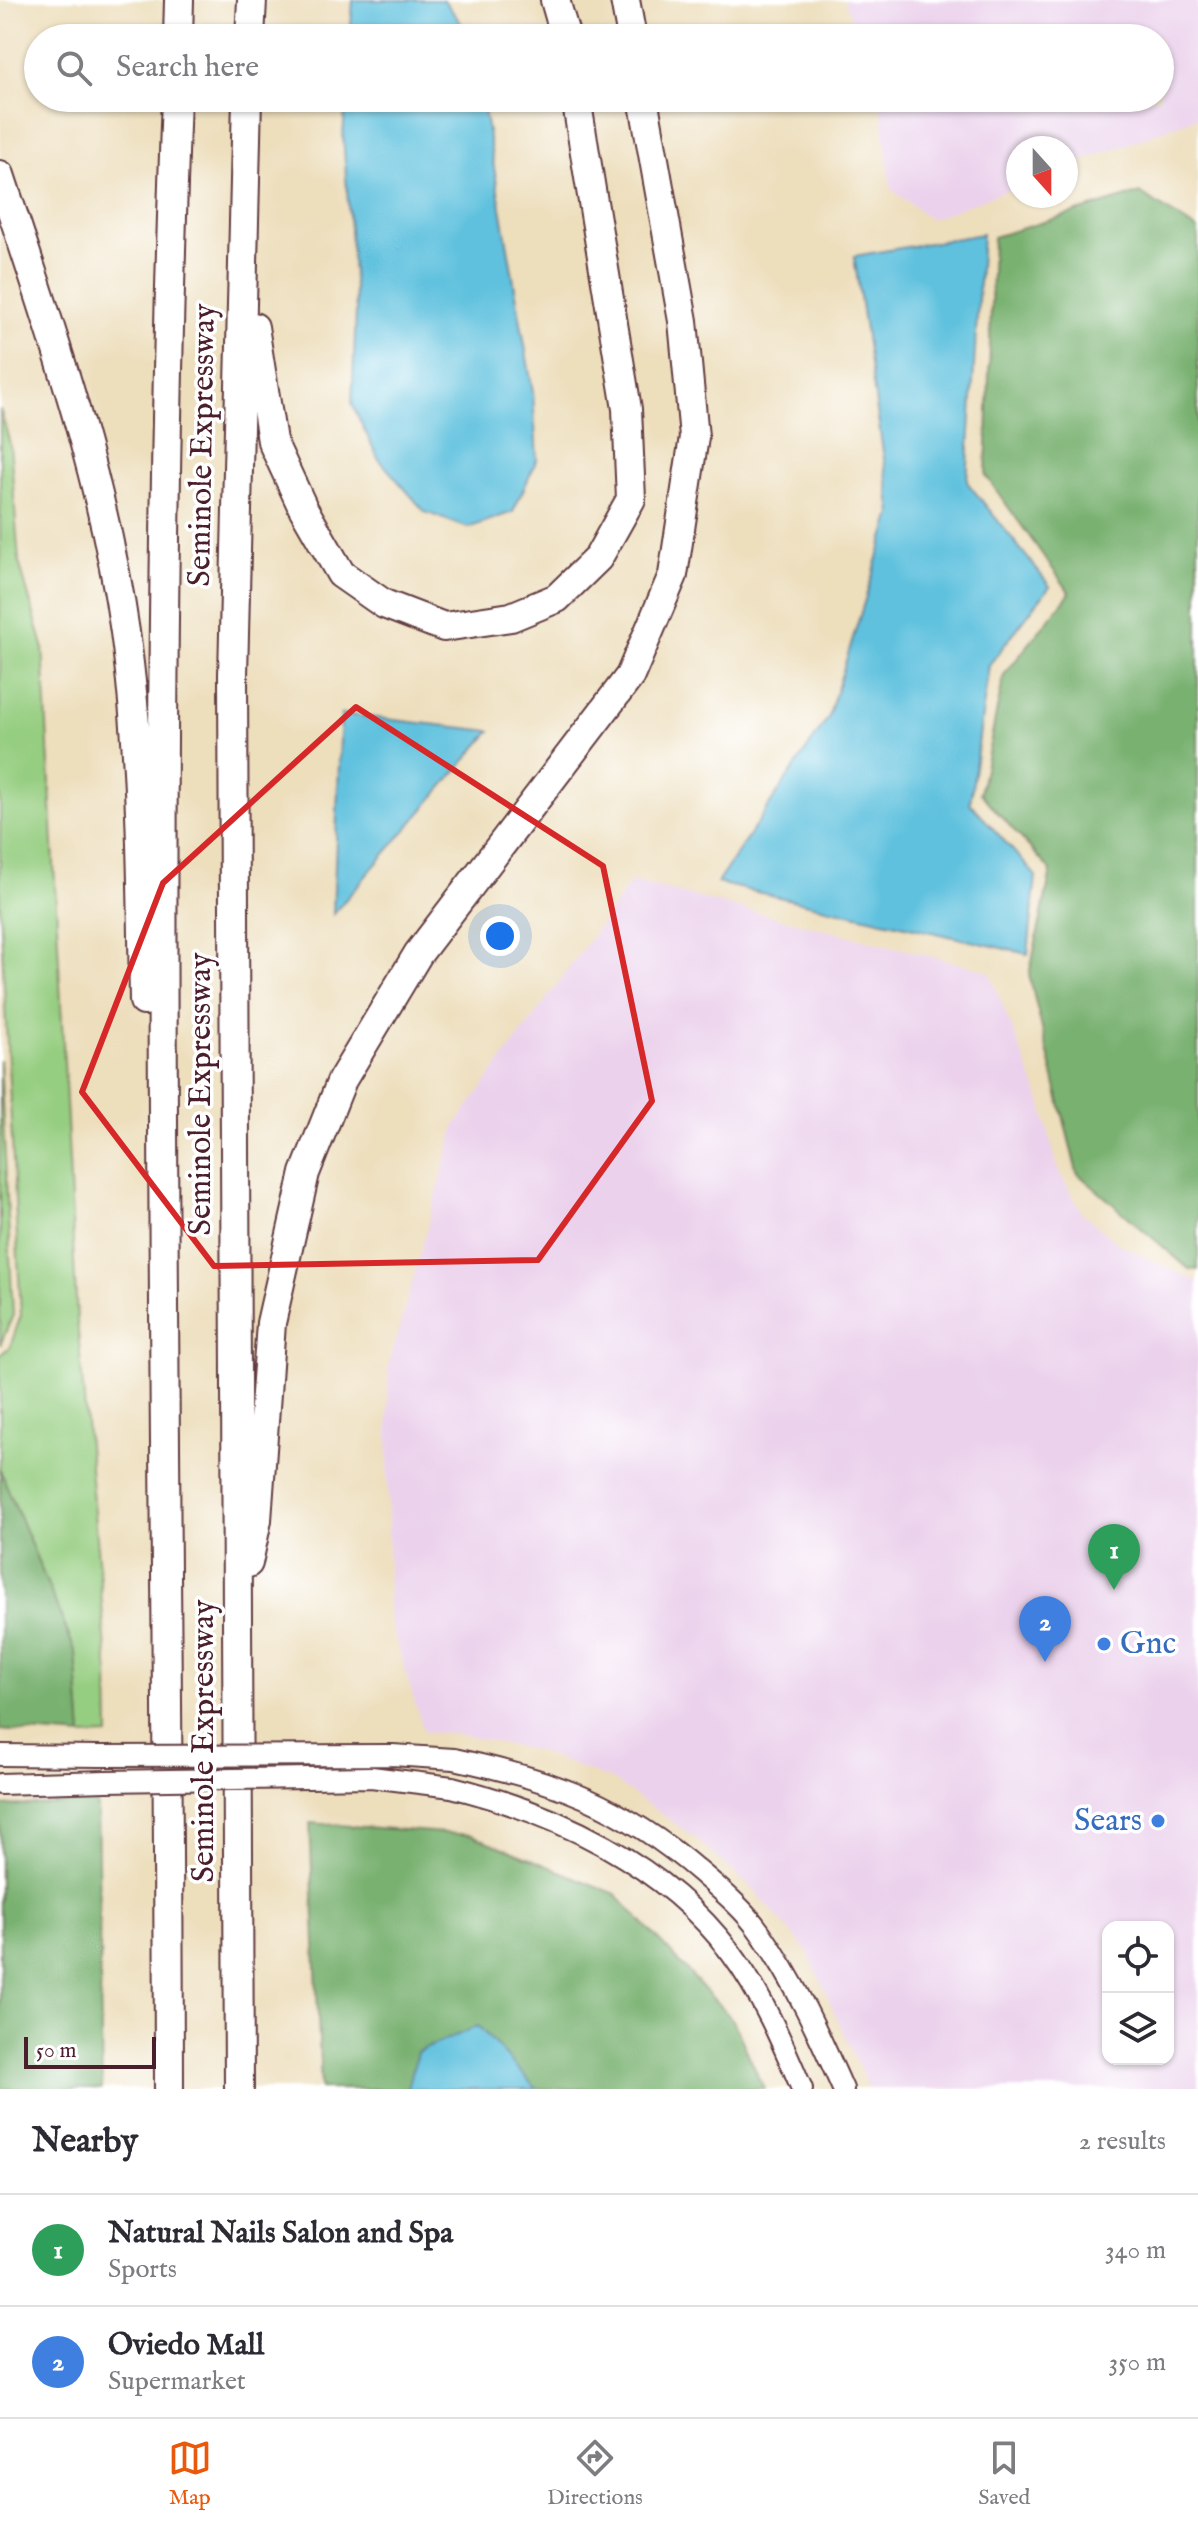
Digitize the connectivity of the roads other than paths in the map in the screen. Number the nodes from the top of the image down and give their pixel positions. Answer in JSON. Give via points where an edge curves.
{"nodes":[{"id":1,"x":179,"y":0,"type":"edge"},
{"id":2,"x":252,"y":0,"type":"edge"},
{"id":3,"x":555,"y":0,"type":"edge"},
{"id":4,"x":625,"y":0,"type":"edge"},
{"id":5,"x":178,"y":24,"type":"edge"},
{"id":6,"x":251,"y":24,"type":"edge"},
{"id":7,"x":562,"y":24,"type":"edge"},
{"id":8,"x":629,"y":24,"type":"edge"},
{"id":9,"x":176,"y":112,"type":"edge"},
{"id":10,"x":247,"y":112,"type":"edge"},
{"id":11,"x":247,"y":112,"type":"edge"},
{"id":12,"x":578,"y":112,"type":"edge"},
{"id":13,"x":646,"y":112,"type":"edge"},
{"id":14,"x":0,"y":175,"type":"edge"},
{"id":15,"x":0,"y":209,"type":"edge"},
{"id":16,"x":28,"y":261,"type":"junction"},
{"id":17,"x":163,"y":1350,"type":"junction"},
{"id":18,"x":246,"y":1516,"type":"junction"},
{"id":19,"x":0,"y":1755,"type":"edge"},
{"id":20,"x":0,"y":1784,"type":"edge"},
{"id":21,"x":169,"y":2089,"type":"edge"},
{"id":22,"x":239,"y":2089,"type":"edge"},
{"id":23,"x":802,"y":2089,"type":"edge"},
{"id":24,"x":843,"y":2089,"type":"edge"}],
"edges":[{"from":1,"to":5,"type":"highway"},
{"from":2,"to":6,"type":"highway"},
{"from":3,"to":7,"type":"highway"},
{"from":4,"to":8,"type":"highway"},
{"from":9,"to":17,"type":"highway","name":"Seminole Expressway","via":[[168,322]]},
{"from":10,"to":12,"type":"highway","via":[[254,342],[272,441],[341,574],[384,604],[444,627],[511,617],[557,598],[598,558],[631,499],[627,409]]},
{"from":11,"to":18,"type":"highway","name":"Seminole Expressway","via":[[233,675]]},
{"from":13,"to":18,"type":"highway","via":[[683,321],[694,437],[673,575],[630,676],[418,954],[342,1080],[305,1173],[271,1323]]},
{"from":14,"to":16,"type":"highway"},
{"from":15,"to":16,"type":"highway"},
{"from":16,"to":17,"type":"highway","via":[[82,434],[125,631],[142,867],[147,1172]]},
{"from":17,"to":21,"type":"highway","name":"Seminole Expressway"},
{"from":18,"to":22,"type":"highway","name":"Seminole Expressway","via":[[238,1625]]},
{"from":19,"to":24,"type":"street","bridge":true,"via":[[454,1759],[527,1774],[602,1803],[661,1838],[739,1907],[760,1932],[811,2018]]},
{"from":20,"to":23,"type":"street","bridge":true,"via":[[371,1777],[452,1787],[513,1802],[589,1836],[659,1882],[732,1953]]}]}
